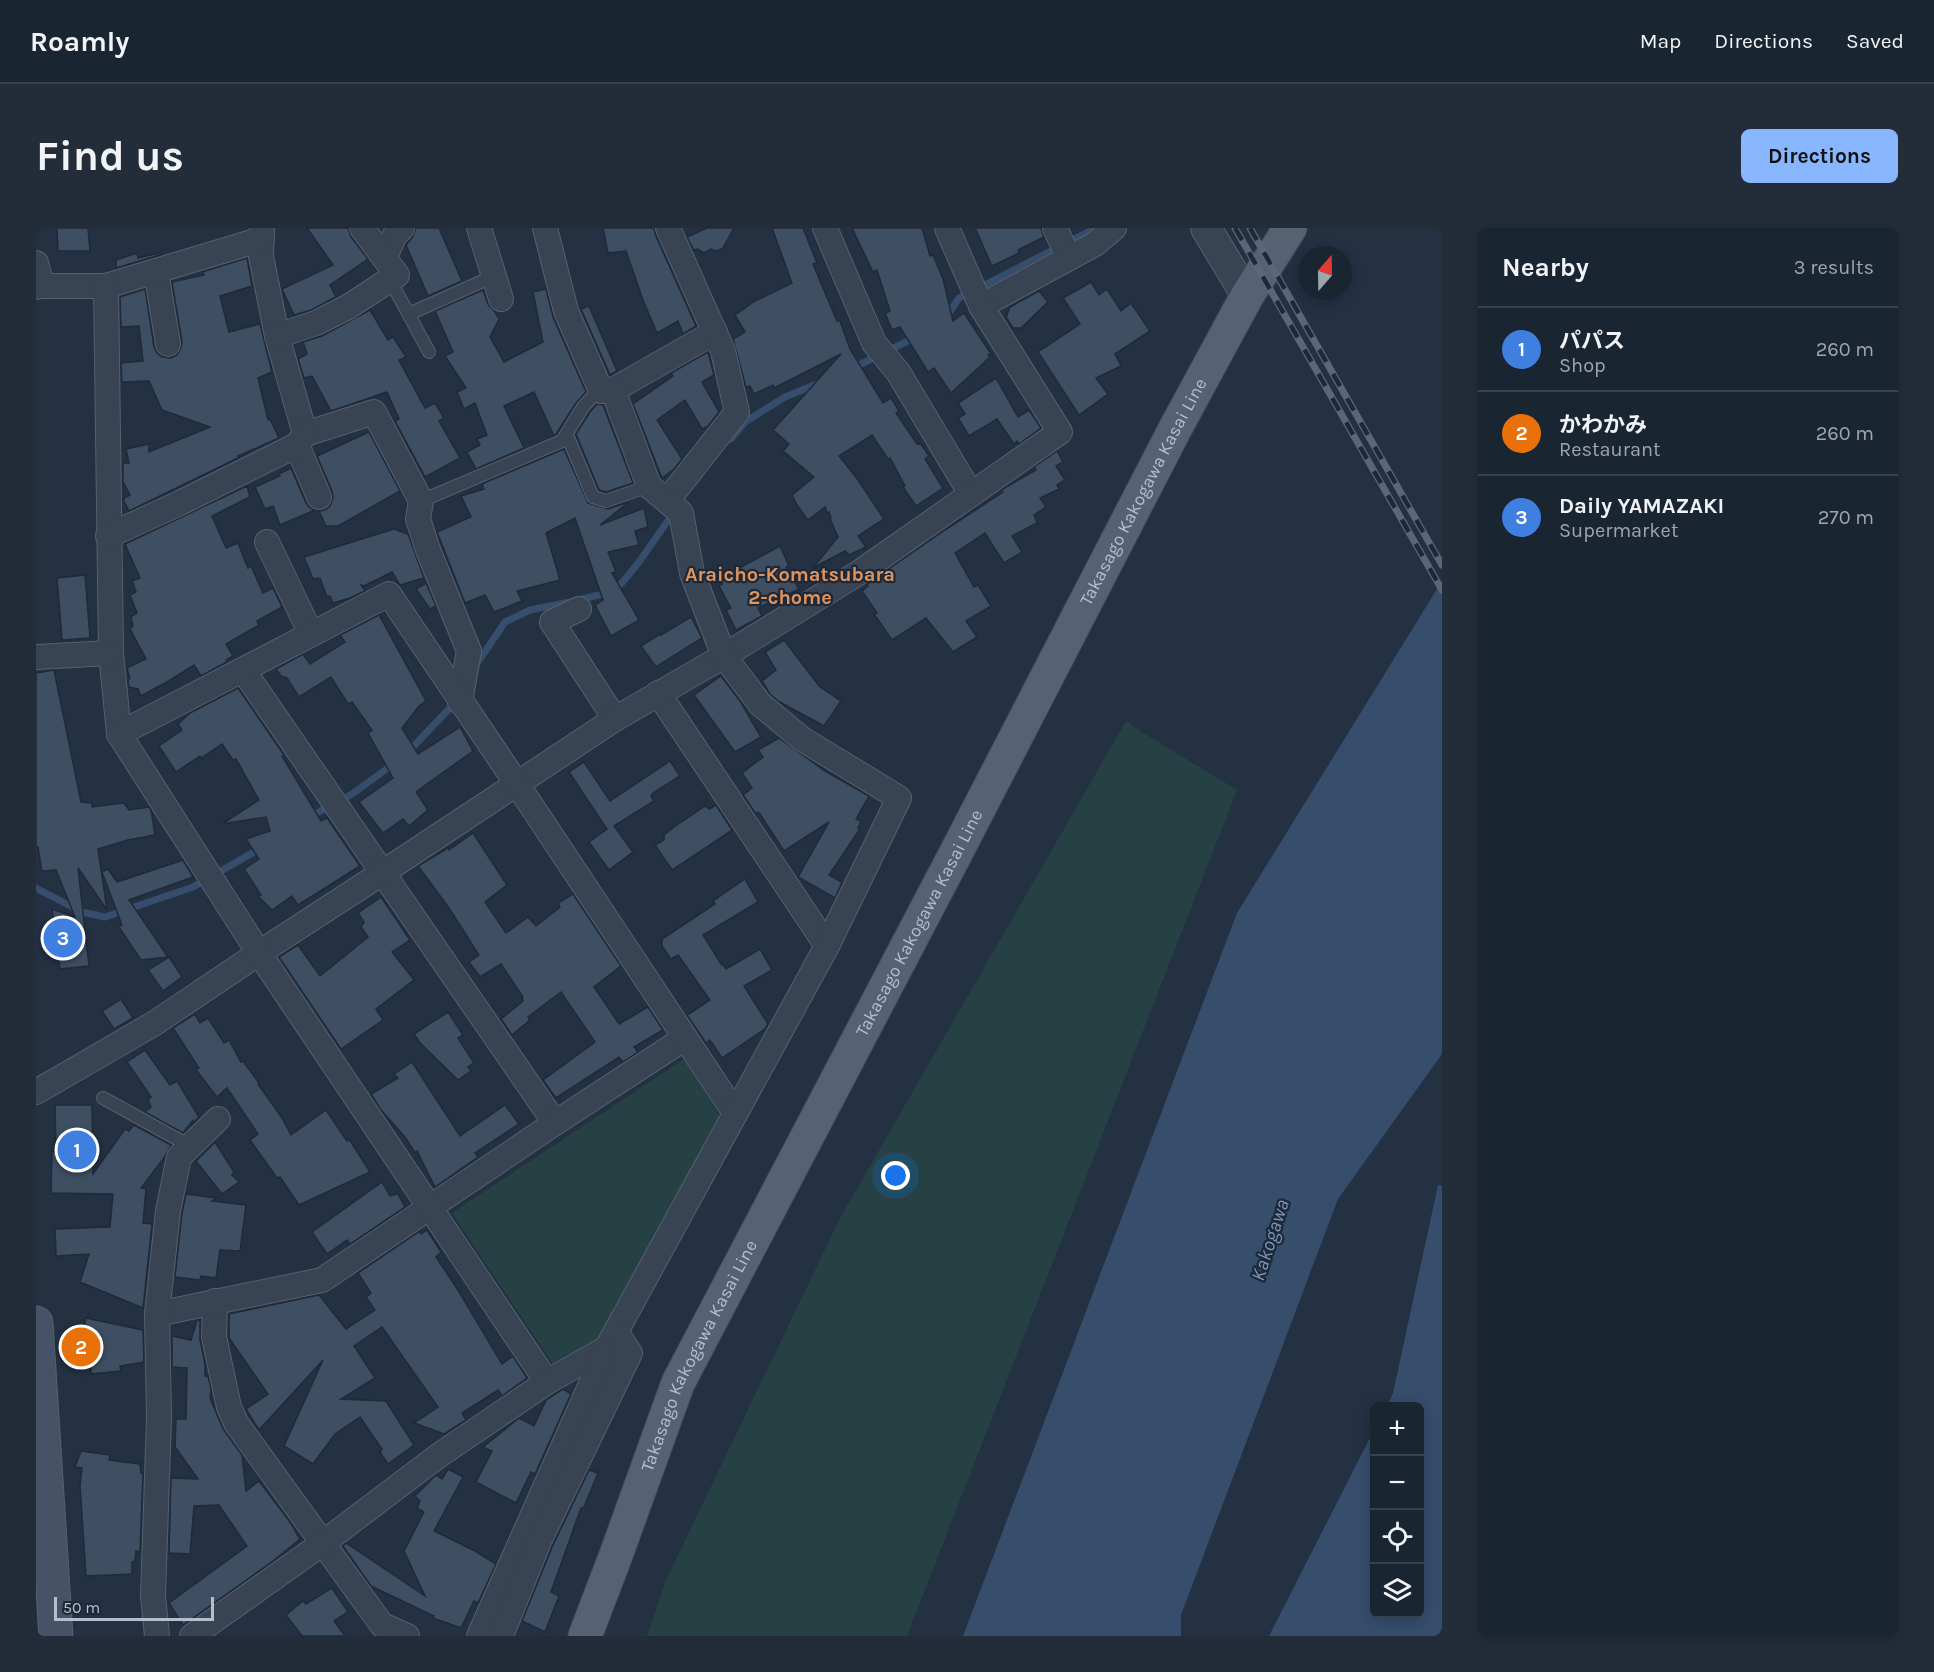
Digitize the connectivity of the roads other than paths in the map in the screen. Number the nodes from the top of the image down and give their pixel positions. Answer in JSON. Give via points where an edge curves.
{"nodes":[{"id":1,"x":362,"y":228,"type":"edge"},
{"id":2,"x":402,"y":228,"type":"edge"},
{"id":3,"x":479,"y":228,"type":"edge"},
{"id":4,"x":545,"y":228,"type":"edge"},
{"id":5,"x":668,"y":228,"type":"edge"},
{"id":6,"x":825,"y":228,"type":"edge"},
{"id":7,"x":947,"y":228,"type":"edge"},
{"id":8,"x":1055,"y":228,"type":"edge"},
{"id":9,"x":1113,"y":228,"type":"edge"},
{"id":10,"x":1206,"y":228,"type":"edge"},
{"id":11,"x":1284,"y":230,"type":"edge"},
{"id":12,"x":262,"y":234,"type":"edge"},
{"id":13,"x":1069,"y":258,"type":"junction"},
{"id":14,"x":387,"y":268,"type":"junction"},
{"id":15,"x":156,"y":271,"type":"junction"},
{"id":16,"x":494,"y":276,"type":"junction"},
{"id":17,"x":38,"y":278,"type":"edge"},
{"id":18,"x":106,"y":286,"type":"junction"},
{"id":19,"x":1247,"y":296,"type":"junction"},
{"id":20,"x":501,"y":299,"type":"dead end"},
{"id":21,"x":981,"y":306,"type":"junction"},
{"id":22,"x":409,"y":314,"type":"junction"},
{"id":23,"x":715,"y":332,"type":"junction"},
{"id":24,"x":278,"y":336,"type":"junction"},
{"id":25,"x":168,"y":344,"type":"dead end"},
{"id":26,"x":429,"y":352,"type":"dead end"},
{"id":27,"x":607,"y":390,"type":"junction"},
{"id":28,"x":567,"y":435,"type":"junction"},
{"id":29,"x":301,"y":439,"type":"junction"},
{"id":30,"x":658,"y":493,"type":"junction"},
{"id":31,"x":972,"y":494,"type":"junction"},
{"id":32,"x":319,"y":497,"type":"dead end"},
{"id":33,"x":421,"y":501,"type":"junction"},
{"id":34,"x":108,"y":536,"type":"junction"},
{"id":35,"x":267,"y":542,"type":"dead end"},
{"id":36,"x":579,"y":609,"type":"dead end"},
{"id":37,"x":311,"y":634,"type":"junction"},
{"id":38,"x":111,"y":653,"type":"junction"},
{"id":39,"x":724,"y":656,"type":"junction"},
{"id":40,"x":36,"y":657,"type":"edge"},
{"id":41,"x":243,"y":669,"type":"junction"},
{"id":42,"x":658,"y":693,"type":"junction"},
{"id":43,"x":460,"y":702,"type":"junction"},
{"id":44,"x":615,"y":719,"type":"junction"},
{"id":45,"x":119,"y":734,"type":"junction"},
{"id":46,"x":517,"y":784,"type":"junction"},
{"id":47,"x":382,"y":873,"type":"junction"},
{"id":48,"x":827,"y":946,"type":"junction"},
{"id":49,"x":259,"y":953,"type":"junction"},
{"id":50,"x":685,"y":1038,"type":"junction"},
{"id":51,"x":36,"y":1092,"type":"edge"},
{"id":52,"x":103,"y":1098,"type":"dead end"},
{"id":53,"x":735,"y":1113,"type":"junction"},
{"id":54,"x":218,"y":1119,"type":"dead end"},
{"id":55,"x":555,"y":1122,"type":"junction"},
{"id":56,"x":190,"y":1146,"type":"junction"},
{"id":57,"x":430,"y":1207,"type":"junction"},
{"id":58,"x":215,"y":1301,"type":"junction"},
{"id":59,"x":158,"y":1314,"type":"junction"},
{"id":60,"x":36,"y":1323,"type":"edge"},
{"id":61,"x":612,"y":1340,"type":"junction"},
{"id":62,"x":547,"y":1382,"type":"junction"},
{"id":63,"x":324,"y":1543,"type":"junction"},
{"id":64,"x":56,"y":1636,"type":"edge"},
{"id":65,"x":157,"y":1636,"type":"edge"},
{"id":66,"x":192,"y":1636,"type":"edge"},
{"id":67,"x":407,"y":1636,"type":"edge"},
{"id":68,"x":479,"y":1636,"type":"edge"},
{"id":69,"x":501,"y":1636,"type":"edge"},
{"id":70,"x":585,"y":1636,"type":"edge"}],
"edges":[{"from":1,"to":14,"type":"street"},
{"from":2,"to":14,"type":"street","via":[[395,235]]},
{"from":3,"to":16,"type":"street"},
{"from":4,"to":27,"type":"street","via":[[566,311]]},
{"from":5,"to":23,"type":"street"},
{"from":6,"to":31,"type":"street","via":[[874,343],[898,372]]},
{"from":7,"to":21,"type":"street"},
{"from":8,"to":13,"type":"street"},
{"from":9,"to":13,"type":"street","via":[[1095,244]]},
{"from":10,"to":19,"type":"street"},
{"from":11,"to":19,"type":"main road","name":"Takasago Kakogawa Kasai Line"},
{"from":12,"to":15,"type":"street"},
{"from":12,"to":24,"type":"street","via":[[261,256]]},
{"from":13,"to":21,"type":"street"},
{"from":14,"to":22,"type":"lane"},
{"from":14,"to":24,"type":"street","via":[[348,307]]},
{"from":15,"to":18,"type":"street"},
{"from":15,"to":25,"type":"street"},
{"from":16,"to":20,"type":"street"},
{"from":16,"to":22,"type":"lane"},
{"from":17,"to":18,"type":"street"},
{"from":18,"to":34,"type":"street"},
{"from":19,"to":70,"type":"main road","name":"Takasago Kakogawa Kasai Line","via":[[678,1383]]},
{"from":21,"to":31,"type":"street","via":[[1060,432]]},
{"from":22,"to":26,"type":"lane"},
{"from":23,"to":27,"type":"street"},
{"from":23,"to":30,"type":"street","via":[[737,412]]},
{"from":24,"to":29,"type":"street"},
{"from":27,"to":28,"type":"lane","via":[[593,396],[583,407]]},
{"from":27,"to":30,"type":"street"},
{"from":28,"to":30,"type":"lane","via":[[593,497],[606,501]]},
{"from":28,"to":33,"type":"lane","via":[[547,449]]},
{"from":29,"to":32,"type":"street"},
{"from":29,"to":33,"type":"street","via":[[374,411]]},
{"from":29,"to":34,"type":"street"},
{"from":30,"to":39,"type":"street","via":[[681,513],[692,573]]},
{"from":31,"to":39,"type":"street","via":[[860,572]]},
{"from":33,"to":43,"type":"street","via":[[418,519],[469,651]]},
{"from":34,"to":38,"type":"street"},
{"from":35,"to":37,"type":"street"},
{"from":36,"to":44,"type":"street","via":[[552,622]]},
{"from":37,"to":41,"type":"street"},
{"from":37,"to":43,"type":"street","via":[[389,594]]},
{"from":38,"to":40,"type":"street"},
{"from":38,"to":45,"type":"street"},
{"from":39,"to":42,"type":"street"},
{"from":39,"to":48,"type":"street","via":[[760,704],[802,739],[899,798]]},
{"from":41,"to":45,"type":"street"},
{"from":41,"to":47,"type":"street"},
{"from":42,"to":44,"type":"street"},
{"from":42,"to":48,"type":"street"},
{"from":43,"to":46,"type":"street"},
{"from":44,"to":46,"type":"street"},
{"from":45,"to":49,"type":"street"},
{"from":46,"to":47,"type":"street"},
{"from":46,"to":50,"type":"street"},
{"from":47,"to":49,"type":"street"},
{"from":47,"to":55,"type":"street"},
{"from":48,"to":53,"type":"street"},
{"from":49,"to":51,"type":"street","via":[[155,1023]]},
{"from":49,"to":57,"type":"street"},
{"from":50,"to":53,"type":"street"},
{"from":50,"to":55,"type":"street"},
{"from":52,"to":56,"type":"lane"},
{"from":53,"to":61,"type":"street"},
{"from":54,"to":56,"type":"street"},
{"from":55,"to":57,"type":"street"},
{"from":56,"to":59,"type":"street","via":[[178,1157],[168,1211]]},
{"from":57,"to":58,"type":"street","via":[[322,1280]]},
{"from":57,"to":62,"type":"street"},
{"from":58,"to":59,"type":"street"},
{"from":58,"to":63,"type":"street","via":[[214,1337],[236,1423]]},
{"from":59,"to":65,"type":"street","via":[[153,1596]]},
{"from":60,"to":64,"type":"main road"},
{"from":61,"to":62,"type":"street"},
{"from":61,"to":68,"type":"street"},
{"from":61,"to":69,"type":"street","via":[[630,1353],[540,1539]]},
{"from":62,"to":63,"type":"street","via":[[438,1456]]},
{"from":63,"to":66,"type":"street"},
{"from":63,"to":67,"type":"street","via":[[382,1625]]}]}
